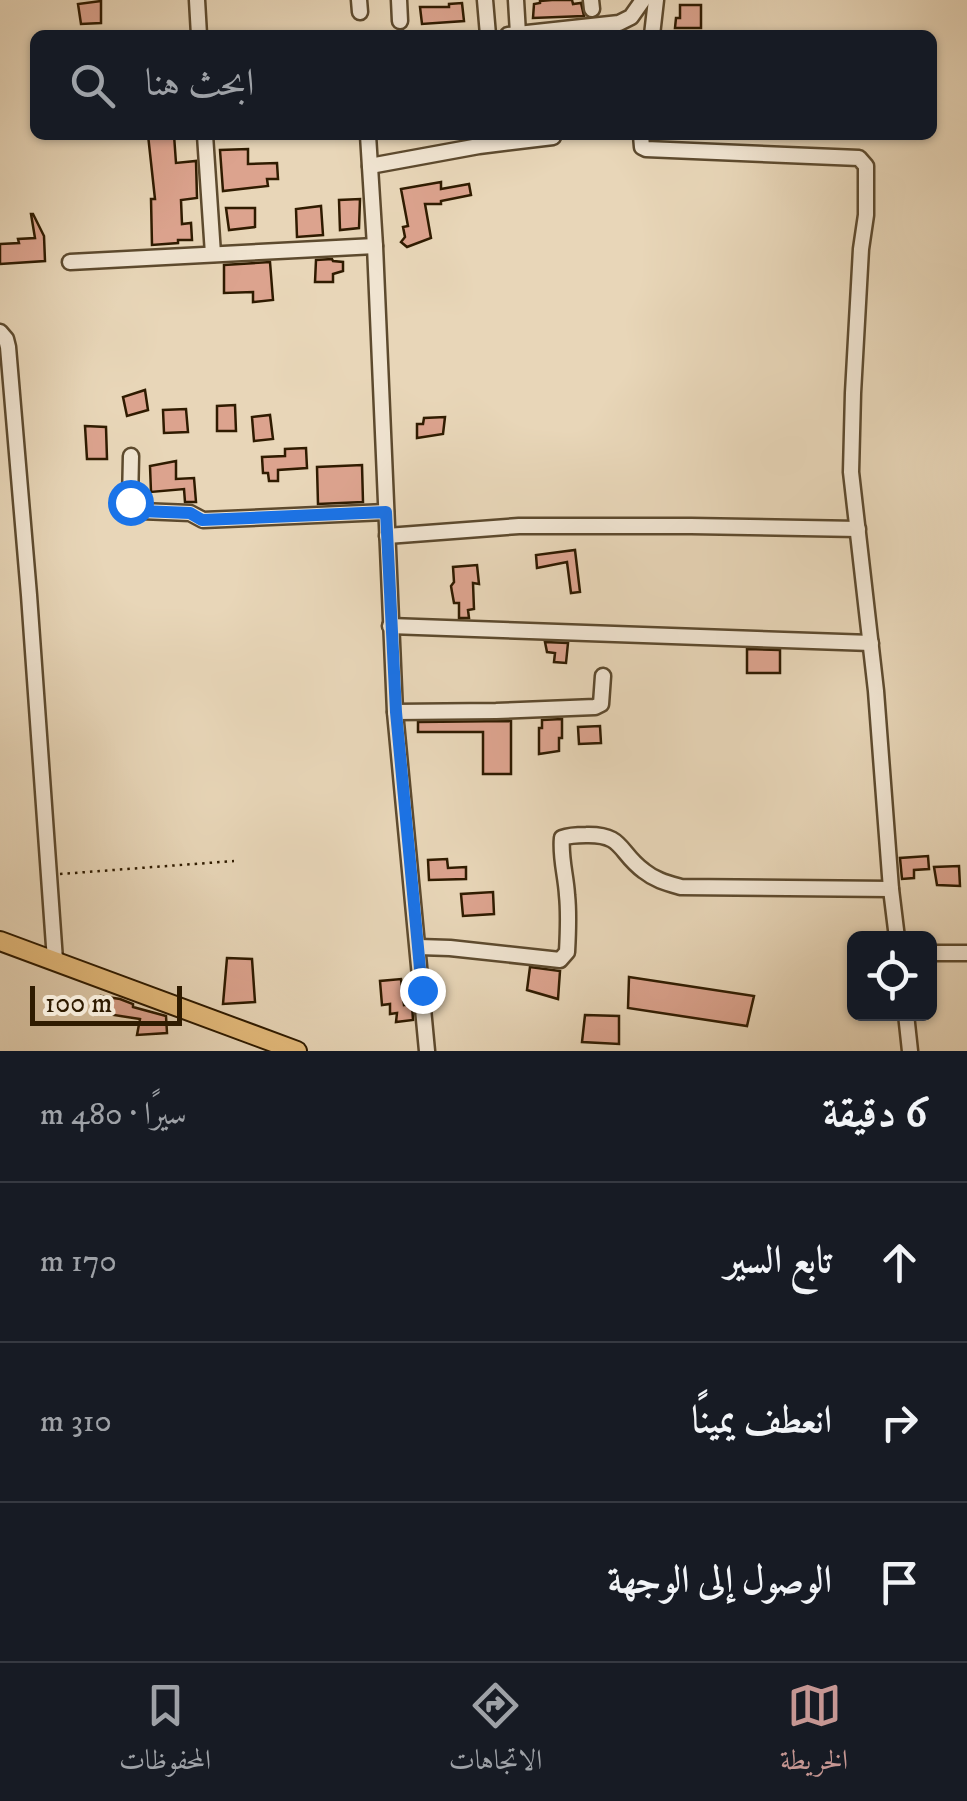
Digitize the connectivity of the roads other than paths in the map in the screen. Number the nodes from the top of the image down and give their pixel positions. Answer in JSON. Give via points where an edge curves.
{"nodes":[{"id":1,"x":197,"y":0,"type":"edge"},
{"id":2,"x":399,"y":0,"type":"edge"},
{"id":3,"x":485,"y":0,"type":"edge"},
{"id":4,"x":516,"y":0,"type":"edge"},
{"id":5,"x":643,"y":0,"type":"edge"},
{"id":6,"x":656,"y":0,"type":"edge"},
{"id":7,"x":400,"y":21,"type":"dead end"},
{"id":8,"x":199,"y":30,"type":"edge"},
{"id":9,"x":488,"y":30,"type":"edge"},
{"id":10,"x":518,"y":30,"type":"edge"},
{"id":11,"x":555,"y":30,"type":"edge"},
{"id":12,"x":653,"y":30,"type":"edge"},
{"id":13,"x":206,"y":140,"type":"edge"},
{"id":14,"x":368,"y":140,"type":"edge"},
{"id":15,"x":528,"y":140,"type":"edge"},
{"id":16,"x":641,"y":140,"type":"edge"},
{"id":17,"x":370,"y":166,"type":"junction"},
{"id":18,"x":376,"y":246,"type":"junction"},
{"id":19,"x":213,"y":254,"type":"junction"},
{"id":20,"x":70,"y":262,"type":"dead end"},
{"id":21,"x":0,"y":332,"type":"edge"},
{"id":22,"x":131,"y":456,"type":"dead end"},
{"id":23,"x":386,"y":512,"type":"junction"},
{"id":24,"x":858,"y":530,"type":"junction"},
{"id":25,"x":386,"y":536,"type":"junction"},
{"id":26,"x":390,"y":626,"type":"junction"},
{"id":27,"x":871,"y":643,"type":"junction"},
{"id":28,"x":603,"y":676,"type":"dead end"},
{"id":29,"x":396,"y":712,"type":"junction"},
{"id":30,"x":891,"y":889,"type":"junction"},
{"id":31,"x":896,"y":931,"type":"edge"},
{"id":32,"x":0,"y":941,"type":"edge"},
{"id":33,"x":418,"y":947,"type":"junction"},
{"id":34,"x":967,"y":952,"type":"edge"},
{"id":35,"x":937,"y":953,"type":"edge"},
{"id":36,"x":55,"y":960,"type":"junction"},
{"id":37,"x":907,"y":1021,"type":"edge"},
{"id":38,"x":298,"y":1051,"type":"edge"},
{"id":39,"x":427,"y":1051,"type":"edge"},
{"id":40,"x":910,"y":1051,"type":"edge"}],
"edges":[{"from":1,"to":8,"type":"street"},
{"from":2,"to":7,"type":"street"},
{"from":3,"to":9,"type":"street"},
{"from":4,"to":10,"type":"street"},
{"from":5,"to":11,"type":"street","via":[[619,23]]},
{"from":6,"to":12,"type":"street"},
{"from":13,"to":19,"type":"street"},
{"from":14,"to":17,"type":"street"},
{"from":15,"to":17,"type":"street"},
{"from":16,"to":24,"type":"street","via":[[646,149],[864,161],[852,433]]},
{"from":17,"to":18,"type":"street"},
{"from":18,"to":19,"type":"street"},
{"from":18,"to":23,"type":"street"},
{"from":19,"to":20,"type":"street"},
{"from":21,"to":36,"type":"street","via":[[8,347],[30,595]]},
{"from":22,"to":23,"type":"street","via":[[130,502],[136,510],[190,513],[202,520]]},
{"from":23,"to":25,"type":"street"},
{"from":24,"to":25,"type":"street","via":[[519,526]]},
{"from":24,"to":27,"type":"street"},
{"from":25,"to":26,"type":"street"},
{"from":26,"to":27,"type":"street"},
{"from":26,"to":29,"type":"street"},
{"from":27,"to":30,"type":"street"},
{"from":28,"to":29,"type":"street","via":[[601,704],[595,707]]},
{"from":29,"to":33,"type":"street"},
{"from":30,"to":31,"type":"street"},
{"from":30,"to":33,"type":"street","via":[[681,886],[642,870],[610,837],[571,835],[562,838],[561,848],[568,941],[560,960]]},
{"from":32,"to":36,"type":"main road"},
{"from":33,"to":39,"type":"street"},
{"from":34,"to":35,"type":"street"},
{"from":36,"to":38,"type":"main road"},
{"from":37,"to":40,"type":"street"}]}
